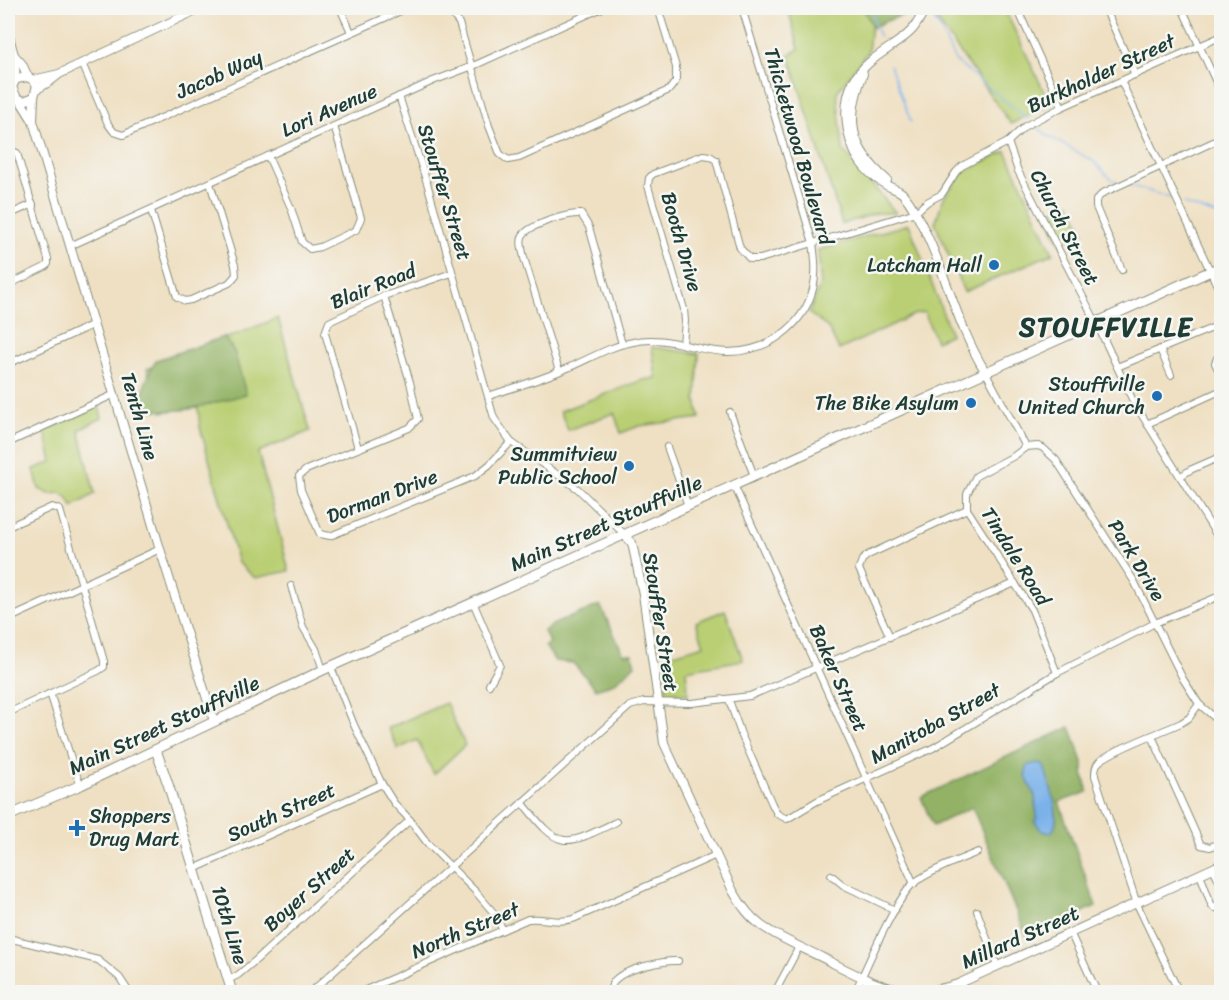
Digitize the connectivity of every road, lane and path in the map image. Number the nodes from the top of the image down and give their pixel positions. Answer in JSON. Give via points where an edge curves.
{"nodes":[{"id":1,"x":201,"y":8,"type":"edge"},
{"id":2,"x":340,"y":8,"type":"edge"},
{"id":3,"x":407,"y":8,"type":"edge"},
{"id":4,"x":447,"y":8,"type":"edge"},
{"id":5,"x":602,"y":8,"type":"edge"},
{"id":6,"x":658,"y":8,"type":"edge"},
{"id":7,"x":742,"y":8,"type":"edge"},
{"id":8,"x":926,"y":8,"type":"edge"},
{"id":9,"x":1017,"y":8,"type":"edge"},
{"id":10,"x":1105,"y":8,"type":"edge"},
{"id":11,"x":1182,"y":8,"type":"edge"},
{"id":12,"x":351,"y":32,"type":"junction"},
{"id":13,"x":8,"y":33,"type":"edge"},
{"id":14,"x":1221,"y":36,"type":"edge"},
{"id":15,"x":1200,"y":46,"type":"junction"},
{"id":16,"x":14,"y":55,"type":"junction"},
{"id":17,"x":82,"y":63,"type":"junction"},
{"id":18,"x":473,"y":66,"type":"junction"},
{"id":19,"x":59,"y":74,"type":"junction"},
{"id":20,"x":1135,"y":75,"type":"junction"},
{"id":21,"x":31,"y":78,"type":"junction"},
{"id":22,"x":1121,"y":81,"type":"junction"},
{"id":23,"x":12,"y":85,"type":"edge"},
{"id":24,"x":35,"y":93,"type":"junction"},
{"id":25,"x":1221,"y":95,"type":"edge"},
{"id":26,"x":399,"y":96,"type":"junction"},
{"id":27,"x":19,"y":99,"type":"junction"},
{"id":28,"x":8,"y":100,"type":"edge"},
{"id":29,"x":1062,"y":107,"type":"junction"},
{"id":30,"x":33,"y":122,"type":"junction"},
{"id":31,"x":334,"y":126,"type":"junction"},
{"id":32,"x":1221,"y":138,"type":"edge"},
{"id":33,"x":1008,"y":142,"type":"junction"},
{"id":34,"x":8,"y":149,"type":"edge"},
{"id":35,"x":268,"y":156,"type":"junction"},
{"id":36,"x":1161,"y":166,"type":"junction"},
{"id":37,"x":210,"y":183,"type":"junction"},
{"id":38,"x":33,"y":204,"type":"junction"},
{"id":39,"x":151,"y":210,"type":"junction"},
{"id":40,"x":916,"y":212,"type":"junction"},
{"id":41,"x":8,"y":214,"type":"edge"},
{"id":42,"x":813,"y":243,"type":"junction"},
{"id":43,"x":70,"y":246,"type":"junction"},
{"id":44,"x":1221,"y":266,"type":"edge"},
{"id":45,"x":1122,"y":270,"type":"dead end"},
{"id":46,"x":1210,"y":271,"type":"junction"},
{"id":47,"x":452,"y":273,"type":"junction"},
{"id":48,"x":8,"y":285,"type":"edge"},
{"id":49,"x":384,"y":296,"type":"junction"},
{"id":50,"x":1221,"y":296,"type":"edge"},
{"id":51,"x":1096,"y":322,"type":"junction"},
{"id":52,"x":94,"y":324,"type":"junction"},
{"id":53,"x":1221,"y":324,"type":"edge"},
{"id":54,"x":622,"y":344,"type":"junction"},
{"id":55,"x":682,"y":344,"type":"junction"},
{"id":56,"x":1160,"y":349,"type":"junction"},
{"id":57,"x":1221,"y":357,"type":"edge"},
{"id":58,"x":8,"y":364,"type":"edge"},
{"id":59,"x":1117,"y":367,"type":"junction"},
{"id":60,"x":559,"y":371,"type":"junction"},
{"id":61,"x":985,"y":371,"type":"junction"},
{"id":62,"x":1171,"y":375,"type":"dead end"},
{"id":63,"x":1221,"y":378,"type":"edge"},
{"id":64,"x":1221,"y":390,"type":"edge"},
{"id":65,"x":115,"y":394,"type":"junction"},
{"id":66,"x":488,"y":396,"type":"junction"},
{"id":67,"x":730,"y":412,"type":"dead end"},
{"id":68,"x":1147,"y":424,"type":"junction"},
{"id":69,"x":511,"y":442,"type":"junction"},
{"id":70,"x":8,"y":443,"type":"edge"},
{"id":71,"x":667,"y":447,"type":"dead end"},
{"id":72,"x":1026,"y":447,"type":"junction"},
{"id":73,"x":358,"y":448,"type":"junction"},
{"id":74,"x":1221,"y":456,"type":"edge"},
{"id":75,"x":754,"y":476,"type":"junction"},
{"id":76,"x":1180,"y":476,"type":"junction"},
{"id":77,"x":734,"y":485,"type":"junction"},
{"id":78,"x":688,"y":506,"type":"junction"},
{"id":79,"x":967,"y":510,"type":"junction"},
{"id":80,"x":8,"y":527,"type":"edge"},
{"id":81,"x":1218,"y":534,"type":"edge"},
{"id":82,"x":624,"y":535,"type":"junction"},
{"id":83,"x":1221,"y":544,"type":"edge"},
{"id":84,"x":160,"y":549,"type":"junction"},
{"id":85,"x":1015,"y":583,"type":"junction"},
{"id":86,"x":83,"y":585,"type":"junction"},
{"id":87,"x":291,"y":586,"type":"dead end"},
{"id":88,"x":1221,"y":595,"type":"edge"},
{"id":89,"x":473,"y":602,"type":"junction"},
{"id":90,"x":8,"y":619,"type":"edge"},
{"id":91,"x":1155,"y":623,"type":"junction"},
{"id":92,"x":890,"y":637,"type":"junction"},
{"id":93,"x":327,"y":668,"type":"junction"},
{"id":94,"x":817,"y":668,"type":"junction"},
{"id":95,"x":1056,"y":673,"type":"junction"},
{"id":96,"x":489,"y":685,"type":"dead end"},
{"id":97,"x":50,"y":693,"type":"junction"},
{"id":98,"x":729,"y":700,"type":"junction"},
{"id":99,"x":659,"y":702,"type":"junction"},
{"id":100,"x":1199,"y":704,"type":"junction"},
{"id":101,"x":8,"y":712,"type":"edge"},
{"id":102,"x":214,"y":721,"type":"junction"},
{"id":103,"x":1221,"y":724,"type":"edge"},
{"id":104,"x":1152,"y":736,"type":"junction"},
{"id":105,"x":156,"y":750,"type":"junction"},
{"id":106,"x":867,"y":779,"type":"junction"},
{"id":107,"x":382,"y":784,"type":"junction"},
{"id":108,"x":81,"y":785,"type":"junction"},
{"id":109,"x":522,"y":802,"type":"junction"},
{"id":110,"x":8,"y":813,"type":"edge"},
{"id":111,"x":410,"y":820,"type":"junction"},
{"id":112,"x":616,"y":822,"type":"dead end"},
{"id":113,"x":1221,"y":842,"type":"edge"},
{"id":114,"x":978,"y":852,"type":"dead end"},
{"id":115,"x":716,"y":855,"type":"junction"},
{"id":116,"x":1221,"y":864,"type":"edge"},
{"id":117,"x":451,"y":866,"type":"junction"},
{"id":118,"x":1213,"y":868,"type":"junction"},
{"id":119,"x":194,"y":869,"type":"junction"},
{"id":120,"x":1200,"y":874,"type":"junction"},
{"id":121,"x":831,"y":875,"type":"dead end"},
{"id":122,"x":914,"y":884,"type":"junction"},
{"id":123,"x":1221,"y":887,"type":"edge"},
{"id":124,"x":1137,"y":904,"type":"junction"},
{"id":125,"x":1221,"y":908,"type":"edge"},
{"id":126,"x":895,"y":910,"type":"junction"},
{"id":127,"x":977,"y":911,"type":"dead end"},
{"id":128,"x":504,"y":930,"type":"junction"},
{"id":129,"x":1070,"y":932,"type":"junction"},
{"id":130,"x":8,"y":938,"type":"edge"},
{"id":131,"x":799,"y":946,"type":"junction"},
{"id":132,"x":678,"y":961,"type":"dead end"},
{"id":133,"x":997,"y":966,"type":"junction"},
{"id":134,"x":862,"y":977,"type":"junction"},
{"id":135,"x":228,"y":980,"type":"junction"},
{"id":136,"x":926,"y":992,"type":"edge"},
{"id":137,"x":129,"y":993,"type":"edge"},
{"id":138,"x":232,"y":993,"type":"edge"},
{"id":139,"x":311,"y":993,"type":"edge"},
{"id":140,"x":361,"y":993,"type":"edge"},
{"id":141,"x":610,"y":993,"type":"edge"},
{"id":142,"x":775,"y":993,"type":"edge"},
{"id":143,"x":855,"y":993,"type":"edge"},
{"id":144,"x":1097,"y":993,"type":"edge"},
{"id":145,"x":1179,"y":993,"type":"edge"}],
"edges":[{"from":1,"to":17,"type":"street"},
{"from":2,"to":12,"type":"street"},
{"from":3,"to":12,"type":"street","name":"Jacob Way"},
{"from":4,"to":18,"type":"street","via":[[459,23]]},
{"from":5,"to":18,"type":"street","name":"Lori Avenue"},
{"from":6,"to":18,"type":"street","via":[[676,67],[674,85],[656,97],[519,158],[508,160],[500,154]]},
{"from":7,"to":42,"type":"street","name":"Thicketwood Boulevard"},
{"from":8,"to":40,"type":"street","via":[[911,32],[866,65],[853,82],[846,105],[847,132],[865,170],[903,194]]},
{"from":9,"to":29,"type":"street"},
{"from":10,"to":20,"type":"street"},
{"from":11,"to":15,"type":"street"},
{"from":12,"to":17,"type":"street","name":"Jacob Way","via":[[123,135],[108,124]]},
{"from":13,"to":16,"type":"street"},
{"from":14,"to":15,"type":"street","name":"Burkholder Street"},
{"from":15,"to":20,"type":"street","name":"Burkholder Street"},
{"from":15,"to":25,"type":"street"},
{"from":16,"to":21,"type":"street"},
{"from":16,"to":23,"type":"street"},
{"from":17,"to":19,"type":"street"},
{"from":18,"to":26,"type":"street","name":"Lori Avenue"},
{"from":19,"to":21,"type":"street"},
{"from":19,"to":24,"type":"street"},
{"from":20,"to":22,"type":"street","name":"Burkholder Street"},
{"from":21,"to":23,"type":"street"},
{"from":21,"to":24,"type":"street"},
{"from":22,"to":29,"type":"street","name":"Burkholder Street"},
{"from":22,"to":36,"type":"street"},
{"from":23,"to":27,"type":"street","name":"Tenth Line"},
{"from":24,"to":27,"type":"street","via":[[28,101]]},
{"from":24,"to":30,"type":"street","name":"Tenth Line"},
{"from":26,"to":31,"type":"street","name":"Lori Avenue"},
{"from":26,"to":47,"type":"street","name":"Stouffer Street"},
{"from":27,"to":28,"type":"street"},
{"from":27,"to":30,"type":"street","name":"Tenth Line"},
{"from":29,"to":33,"type":"street","name":"Burkholder Street","via":[[1023,127]]},
{"from":30,"to":43,"type":"street","name":"Tenth Line"},
{"from":31,"to":35,"type":"street","name":"Lori Avenue"},
{"from":31,"to":35,"type":"street","via":[[361,218],[356,230],[335,240],[310,249],[302,242]]},
{"from":32,"to":36,"type":"street"},
{"from":33,"to":40,"type":"street","name":"Burkholder Street","via":[[962,166],[942,194]]},
{"from":33,"to":51,"type":"street","name":"Church Street","via":[[1018,171]]},
{"from":34,"to":38,"type":"street","via":[[17,153]]},
{"from":35,"to":37,"type":"street","name":"Lori Avenue"},
{"from":36,"to":45,"type":"street","via":[[1104,192],[1096,200]]},
{"from":36,"to":46,"type":"street"},
{"from":37,"to":39,"type":"street","name":"Lori Avenue"},
{"from":37,"to":39,"type":"street","via":[[235,265],[236,275],[229,283],[191,300],[177,297]]},
{"from":38,"to":41,"type":"street"},
{"from":38,"to":48,"type":"street","via":[[48,264]]},
{"from":39,"to":43,"type":"street","name":"Lori Avenue"},
{"from":40,"to":42,"type":"street"},
{"from":40,"to":61,"type":"street","via":[[965,333]]},
{"from":42,"to":55,"type":"street","name":"Thicketwood Boulevard","via":[[814,287],[808,304],[783,334],[766,345],[737,352]]},
{"from":42,"to":55,"type":"street","name":"Booth Drive","via":[[750,259],[740,248],[716,160],[703,155],[653,174],[648,186],[684,309]]},
{"from":43,"to":52,"type":"street","name":"Tenth Line"},
{"from":44,"to":46,"type":"main road","name":"Main Street Stouffville"},
{"from":46,"to":50,"type":"street"},
{"from":46,"to":51,"type":"main road","name":"Main Street Stouffville"},
{"from":47,"to":49,"type":"street","name":"Blair Road"},
{"from":47,"to":66,"type":"street","name":"Stouffer Street"},
{"from":49,"to":73,"type":"street","name":"Blair Road","via":[[335,318],[326,327]]},
{"from":49,"to":73,"type":"street","name":"Dorman Drive","via":[[418,419],[409,428]]},
{"from":51,"to":59,"type":"street","name":"Church Street"},
{"from":51,"to":61,"type":"main road","name":"Main Street Stouffville"},
{"from":52,"to":58,"type":"street"},
{"from":52,"to":65,"type":"street","name":"Tenth Line"},
{"from":53,"to":56,"type":"street"},
{"from":54,"to":55,"type":"street","name":"Thicketwood Boulevard","via":[[656,339]]},
{"from":54,"to":60,"type":"street","name":"Thicketwood Boulevard"},
{"from":54,"to":60,"type":"street","via":[[589,227],[581,214],[572,213],[533,228],[521,241],[524,258]]},
{"from":56,"to":59,"type":"street"},
{"from":56,"to":62,"type":"street"},
{"from":57,"to":63,"type":"street","via":[[1215,363]]},
{"from":59,"to":68,"type":"street","name":"Church Street"},
{"from":60,"to":66,"type":"street","name":"Thicketwood Boulevard"},
{"from":61,"to":72,"type":"street"},
{"from":61,"to":75,"type":"main road","name":"Main Street Stouffville"},
{"from":64,"to":68,"type":"street"},
{"from":65,"to":70,"type":"street"},
{"from":65,"to":84,"type":"street","name":"Tenth Line"},
{"from":66,"to":69,"type":"street","name":"Stouffer Street","via":[[494,418]]},
{"from":67,"to":75,"type":"street"},
{"from":68,"to":76,"type":"street","name":"Church Street"},
{"from":69,"to":73,"type":"street","name":"Dorman Drive","via":[[475,476],[345,531],[330,536],[320,534],[299,476]]},
{"from":69,"to":82,"type":"street","name":"Stouffer Street","via":[[578,489]]},
{"from":71,"to":78,"type":"street"},
{"from":72,"to":79,"type":"street","name":"Tindale Road","via":[[976,476],[967,494]]},
{"from":72,"to":91,"type":"street","name":"Park Drive","via":[[1043,448],[1056,460],[1134,581]]},
{"from":74,"to":76,"type":"street"},
{"from":75,"to":77,"type":"main road","name":"Main Street Stouffville"},
{"from":76,"to":81,"type":"street","name":"Church Street"},
{"from":77,"to":78,"type":"main road","name":"Main Street Stouffville"},
{"from":77,"to":94,"type":"street","name":"Baker Street"},
{"from":78,"to":82,"type":"main road","name":"Main Street Stouffville"},
{"from":79,"to":85,"type":"street","name":"Tindale Road"},
{"from":79,"to":92,"type":"street","via":[[862,560],[859,569]]},
{"from":80,"to":86,"type":"street","via":[[57,507],[63,515]]},
{"from":81,"to":83,"type":"street","name":"Church Street"},
{"from":82,"to":89,"type":"main road","name":"Main Street Stouffville"},
{"from":82,"to":99,"type":"street","name":"Stouffer Street","via":[[632,543],[643,594]]},
{"from":84,"to":86,"type":"street"},
{"from":84,"to":102,"type":"street","name":"Tenth Line"},
{"from":85,"to":92,"type":"street"},
{"from":85,"to":95,"type":"street","name":"Tindale Road","via":[[1037,620]]},
{"from":86,"to":90,"type":"street"},
{"from":86,"to":97,"type":"street","via":[[104,667]]},
{"from":87,"to":93,"type":"street","via":[[303,627]]},
{"from":88,"to":91,"type":"street","name":"Manitoba Street"},
{"from":89,"to":93,"type":"main road","name":"Main Street Stouffville"},
{"from":89,"to":96,"type":"street","via":[[500,665]]},
{"from":91,"to":95,"type":"street","name":"Manitoba Street"},
{"from":91,"to":100,"type":"street","name":"Park Drive"},
{"from":92,"to":94,"type":"street"},
{"from":93,"to":102,"type":"main road","name":"Main Street Stouffville"},
{"from":93,"to":107,"type":"street"},
{"from":94,"to":98,"type":"street","via":[[761,692]]},
{"from":94,"to":106,"type":"street","name":"Baker Street"},
{"from":95,"to":106,"type":"street","name":"Manitoba Street","via":[[933,748]]},
{"from":97,"to":101,"type":"street"},
{"from":97,"to":108,"type":"street"},
{"from":98,"to":99,"type":"street"},
{"from":98,"to":106,"type":"street","name":"Manitoba Street","via":[[772,804],[785,820]]},
{"from":99,"to":109,"type":"street","name":"Stouffer Street","via":[[636,704],[621,712]]},
{"from":99,"to":115,"type":"street","name":"Millard Street","via":[[664,743]]},
{"from":100,"to":103,"type":"street","name":"Park Drive"},
{"from":100,"to":104,"type":"street","via":[[1188,718]]},
{"from":102,"to":105,"type":"main road","name":"Main Street Stouffville"},
{"from":104,"to":113,"type":"street","via":[[1201,845]]},
{"from":104,"to":124,"type":"street","via":[[1102,760],[1095,770]]},
{"from":105,"to":108,"type":"main road","name":"Main Street Stouffville"},
{"from":105,"to":119,"type":"main road"},
{"from":106,"to":122,"type":"street","name":"Baker Street"},
{"from":107,"to":111,"type":"street"},
{"from":107,"to":119,"type":"street","name":"South Street"},
{"from":108,"to":110,"type":"main road","name":"Main Street Stouffville"},
{"from":109,"to":112,"type":"street","via":[[548,831],[567,842]]},
{"from":109,"to":117,"type":"street","name":"Stouffer Street"},
{"from":111,"to":117,"type":"street"},
{"from":111,"to":135,"type":"street","name":"Boyer Street","via":[[256,960]]},
{"from":114,"to":122,"type":"street"},
{"from":115,"to":128,"type":"street","name":"North Street","via":[[573,919],[528,919]]},
{"from":115,"to":131,"type":"street","name":"Millard Street","via":[[747,913],[763,927]]},
{"from":116,"to":118,"type":"street","name":"Millard Street"},
{"from":117,"to":128,"type":"street","via":[[493,912]]},
{"from":117,"to":139,"type":"street","name":"Stouffer Street"},
{"from":118,"to":120,"type":"street","name":"Millard Street"},
{"from":118,"to":123,"type":"street"},
{"from":119,"to":135,"type":"main road","name":"10th Line"},
{"from":120,"to":124,"type":"street","name":"Millard Street"},
{"from":120,"to":125,"type":"street","via":[[1211,904]]},
{"from":121,"to":126,"type":"street","via":[[843,885]]},
{"from":122,"to":126,"type":"street"},
{"from":124,"to":129,"type":"street","name":"Millard Street"},
{"from":124,"to":145,"type":"street"},
{"from":126,"to":134,"type":"street"},
{"from":127,"to":133,"type":"street"},
{"from":128,"to":140,"type":"street","name":"North Street"},
{"from":129,"to":133,"type":"street","name":"Millard Street"},
{"from":129,"to":144,"type":"street"},
{"from":130,"to":137,"type":"street","via":[[98,960],[120,977]]},
{"from":131,"to":134,"type":"street","name":"Millard Street"},
{"from":131,"to":142,"type":"street"},
{"from":132,"to":141,"type":"street","via":[[658,962],[621,976],[614,980]]},
{"from":133,"to":136,"type":"street","name":"Millard Street","via":[[958,984]]},
{"from":134,"to":136,"type":"street","name":"Millard Street","via":[[891,988]]},
{"from":134,"to":143,"type":"street"},
{"from":135,"to":138,"type":"main road","name":"10th Line"}]}
